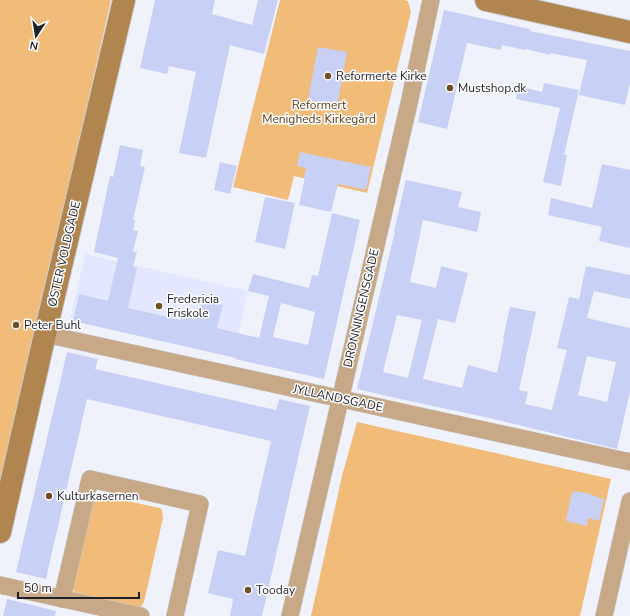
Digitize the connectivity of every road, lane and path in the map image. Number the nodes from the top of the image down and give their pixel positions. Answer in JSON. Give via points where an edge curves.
{"nodes":[{"id":1,"x":124,"y":0,"type":"edge"},
{"id":2,"x":431,"y":0,"type":"edge"},
{"id":3,"x":486,"y":0,"type":"edge"},
{"id":4,"x":630,"y":32,"type":"edge"},
{"id":5,"x":45,"y":334,"type":"junction"},
{"id":6,"x":341,"y":398,"type":"junction"},
{"id":7,"x":630,"y":462,"type":"edge"},
{"id":8,"x":630,"y":501,"type":"edge"},
{"id":9,"x":0,"y":532,"type":"edge"},
{"id":10,"x":0,"y":585,"type":"edge"},
{"id":11,"x":62,"y":599,"type":"junction"},
{"id":12,"x":141,"y":616,"type":"edge"},
{"id":13,"x":175,"y":616,"type":"edge"},
{"id":14,"x":290,"y":616,"type":"edge"},
{"id":15,"x":604,"y":616,"type":"edge"}],
"edges":[{"from":1,"to":5,"type":"street","name":"ØSTER VOLDGADE"},
{"from":2,"to":6,"type":"street","name":"DRONNINGENSGADE"},
{"from":3,"to":4,"type":"street"},
{"from":5,"to":6,"type":"street","name":"JYLLANDSGADE"},
{"from":5,"to":9,"type":"street","name":"ØSTER VOLDGADE"},
{"from":6,"to":7,"type":"street","name":"JYLLANDSGADE"},
{"from":6,"to":14,"type":"street","name":"DRONNINGENSGADE"},
{"from":8,"to":15,"type":"street"},
{"from":10,"to":11,"type":"street"},
{"from":11,"to":12,"type":"street"},
{"from":11,"to":13,"type":"street","via":[[90,479],[200,504]]}]}
